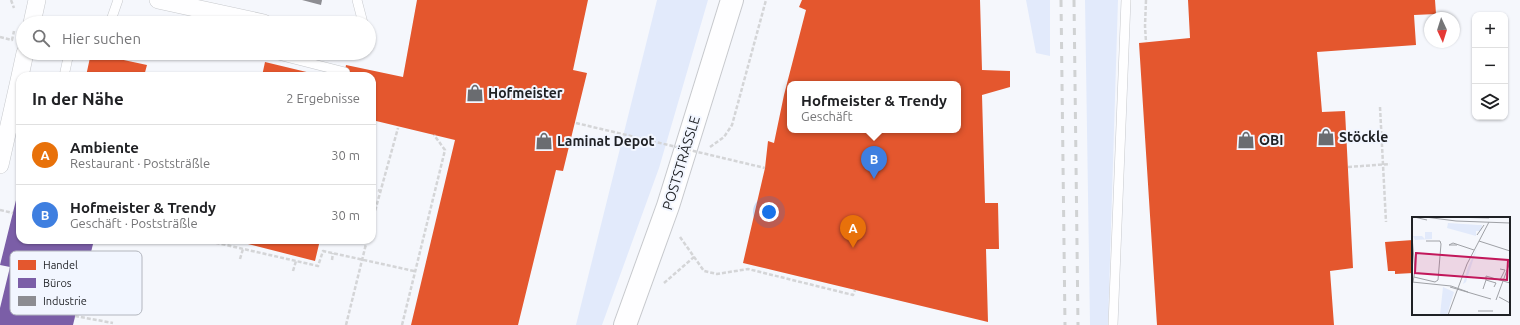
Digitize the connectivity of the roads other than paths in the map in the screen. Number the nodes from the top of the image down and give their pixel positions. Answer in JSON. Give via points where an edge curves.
{"nodes":[{"id":1,"x":37,"y":0,"type":"edge"},
{"id":2,"x":118,"y":0,"type":"edge"},
{"id":3,"x":158,"y":0,"type":"edge"},
{"id":4,"x":357,"y":0,"type":"edge"},
{"id":5,"x":1126,"y":0,"type":"edge"},
{"id":6,"x":731,"y":5,"type":"edge"},
{"id":7,"x":34,"y":16,"type":"edge"},
{"id":8,"x":112,"y":16,"type":"edge"},
{"id":9,"x":232,"y":16,"type":"edge"},
{"id":10,"x":361,"y":16,"type":"edge"},
{"id":11,"x":23,"y":60,"type":"edge"},
{"id":12,"x":67,"y":60,"type":"edge"},
{"id":13,"x":295,"y":60,"type":"edge"},
{"id":14,"x":21,"y":72,"type":"edge"},
{"id":15,"x":65,"y":72,"type":"edge"},
{"id":16,"x":345,"y":72,"type":"dead end"},
{"id":17,"x":16,"y":94,"type":"edge"},
{"id":18,"x":0,"y":165,"type":"edge"},
{"id":19,"x":625,"y":325,"type":"edge"},
{"id":20,"x":1113,"y":325,"type":"edge"}],
"edges":[{"from":1,"to":7,"type":"street"},
{"from":2,"to":8,"type":"lane"},
{"from":3,"to":9,"type":"street"},
{"from":4,"to":10,"type":"lane"},
{"from":5,"to":20,"type":"lane"},
{"from":6,"to":19,"type":"main road","name":"POSTSTRÄSSLE","via":[[668,206]]},
{"from":11,"to":14,"type":"street"},
{"from":12,"to":15,"type":"lane"},
{"from":13,"to":16,"type":"lane"},
{"from":17,"to":18,"type":"street"}]}
